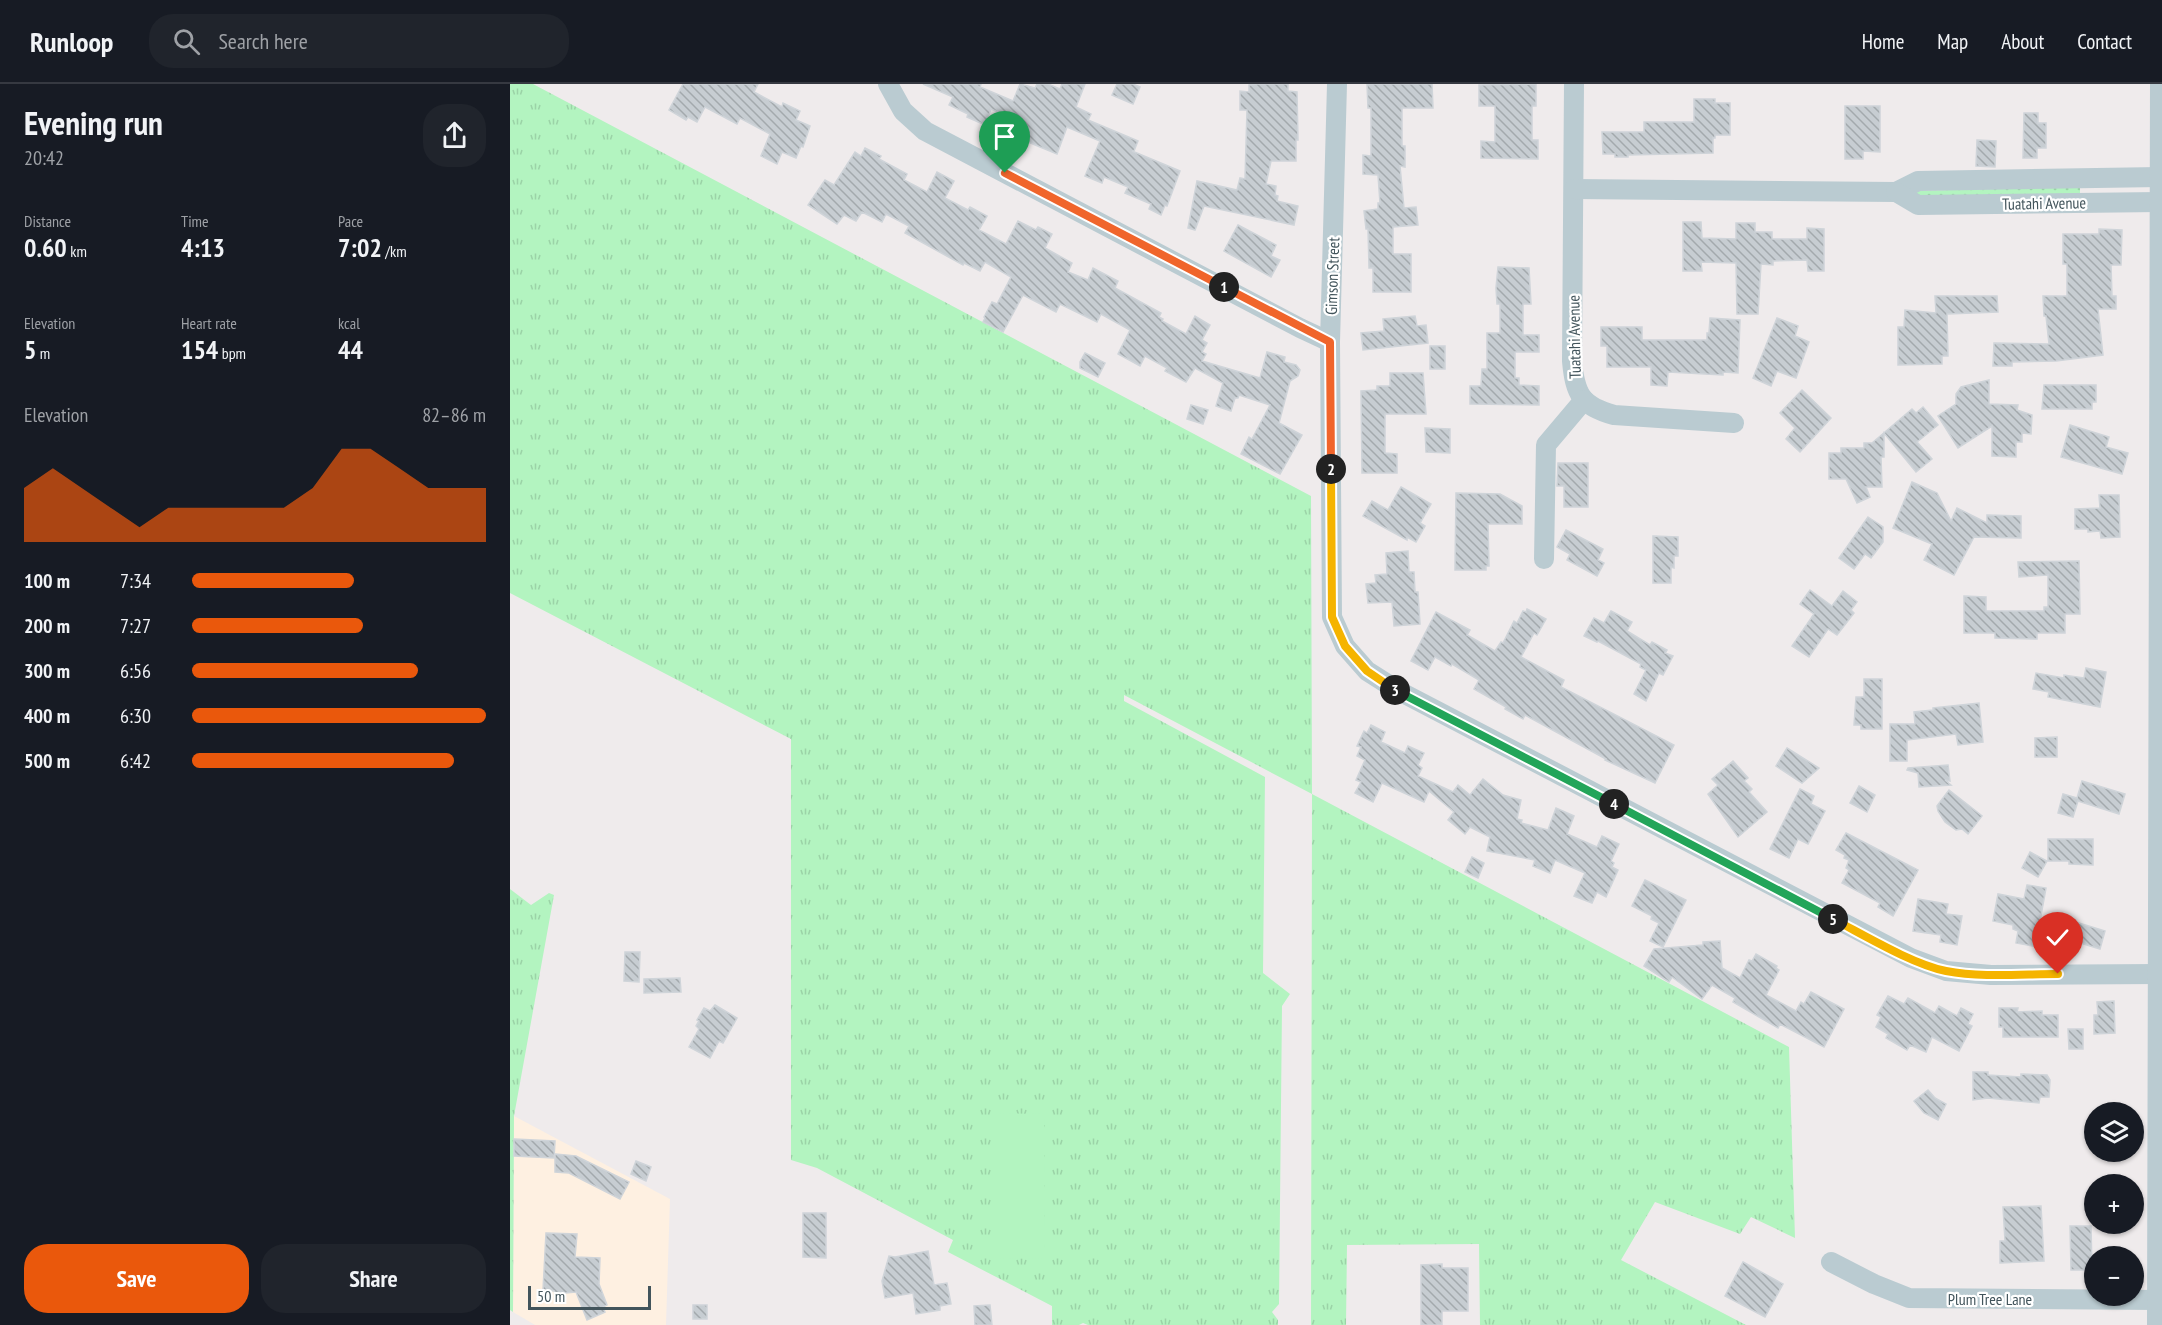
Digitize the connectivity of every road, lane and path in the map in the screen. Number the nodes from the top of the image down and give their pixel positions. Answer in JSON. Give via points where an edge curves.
{"nodes":[{"id":1,"x":888,"y":84,"type":"edge"},
{"id":2,"x":1337,"y":84,"type":"edge"},
{"id":3,"x":1574,"y":84,"type":"edge"},
{"id":4,"x":2160,"y":84,"type":"edge"},
{"id":5,"x":2160,"y":177,"type":"junction"},
{"id":6,"x":1574,"y":189,"type":"junction"},
{"id":7,"x":1896,"y":192,"type":"junction"},
{"id":8,"x":2160,"y":202,"type":"junction"},
{"id":9,"x":1330,"y":342,"type":"junction"},
{"id":10,"x":1584,"y":400,"type":"junction"},
{"id":11,"x":1734,"y":423,"type":"dead end"},
{"id":12,"x":2160,"y":472,"type":"edge"},
{"id":13,"x":1545,"y":559,"type":"dead end"},
{"id":14,"x":2159,"y":974,"type":"junction"},
{"id":15,"x":2160,"y":1127,"type":"edge"},
{"id":16,"x":1831,"y":1262,"type":"dead end"},
{"id":17,"x":2157,"y":1300,"type":"junction"},
{"id":18,"x":2157,"y":1325,"type":"edge"}],
"edges":[{"from":1,"to":9,"type":"street","via":[[903,111],[926,131]]},
{"from":2,"to":9,"type":"street","name":"Gimson Street"},
{"from":3,"to":6,"type":"street","name":"Tuatahi Avenue"},
{"from":4,"to":5,"type":"street"},
{"from":5,"to":7,"type":"street","name":"Tuatahi Avenue","via":[[1918,181]]},
{"from":5,"to":8,"type":"street"},
{"from":6,"to":7,"type":"street","name":"Tuatahi Avenue"},
{"from":6,"to":10,"type":"street","name":"Tuatahi Avenue","via":[[1572,361],[1574,385]]},
{"from":7,"to":8,"type":"street","name":"Tuatahi Avenue","via":[[1918,205]]},
{"from":8,"to":12,"type":"street"},
{"from":9,"to":14,"type":"street","name":"Gimson Street","via":[[1332,617],[1345,646],[1367,671],[1911,958],[1946,971],[1991,975]]},
{"from":10,"to":11,"type":"street","name":"Tuatahi Avenue","via":[[1599,411],[1614,415]]},
{"from":10,"to":13,"type":"street","via":[[1546,445]]},
{"from":12,"to":14,"type":"street"},
{"from":14,"to":15,"type":"street"},
{"from":15,"to":17,"type":"street"},
{"from":16,"to":17,"type":"street","name":"Plum Tree Lane","via":[[1909,1298]]},
{"from":17,"to":18,"type":"street"}]}
